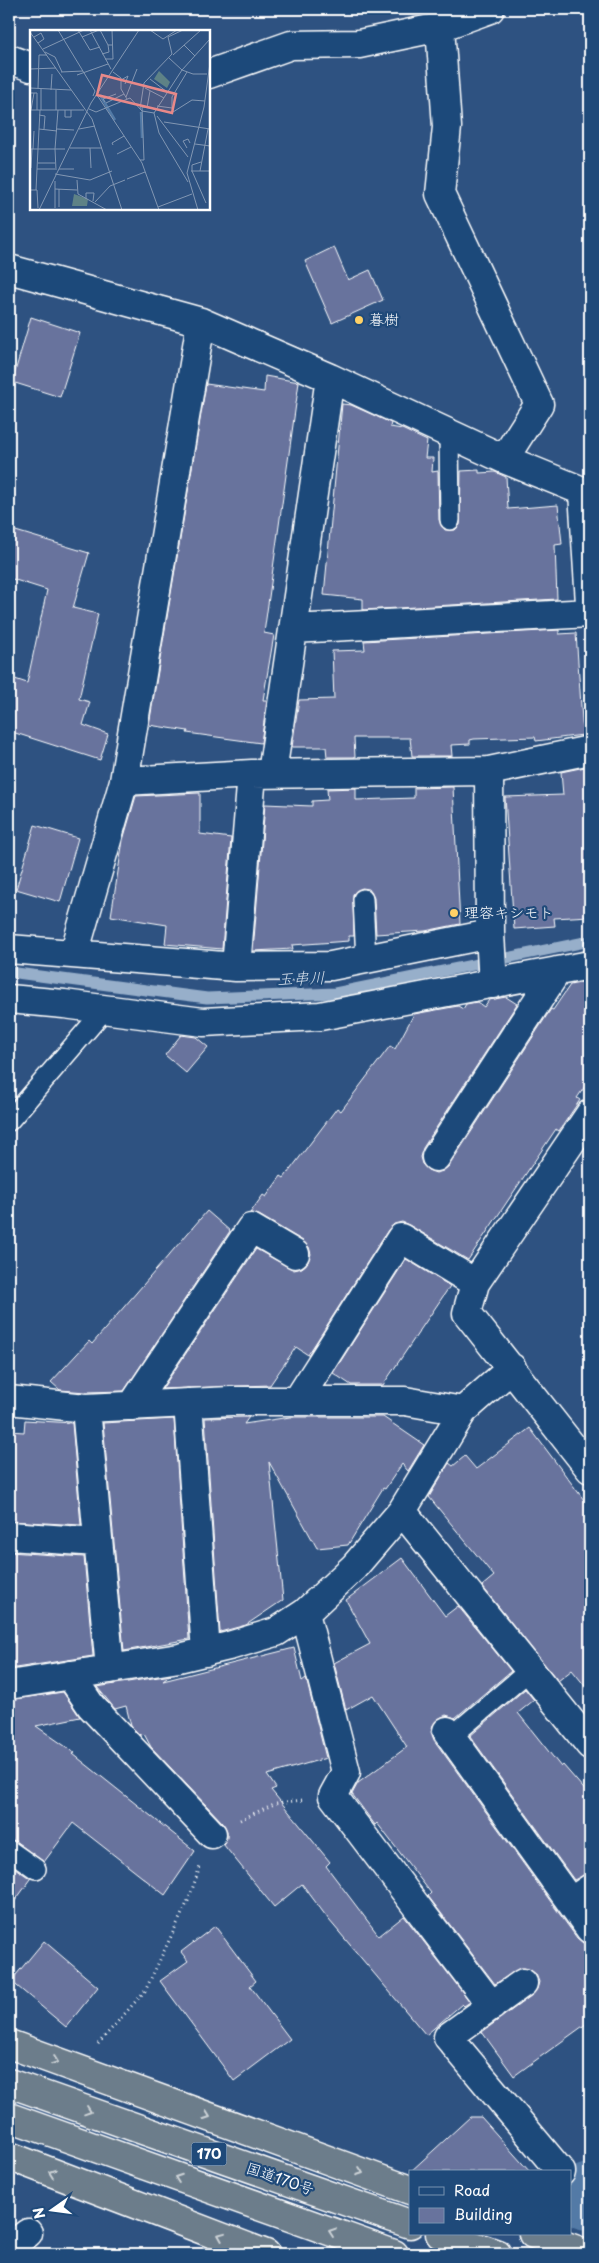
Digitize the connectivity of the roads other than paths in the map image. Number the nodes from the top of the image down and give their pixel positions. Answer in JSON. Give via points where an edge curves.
{"nodes":[{"id":1,"x":490,"y":9,"type":"edge"},
{"id":2,"x":440,"y":27,"type":"junction"},
{"id":3,"x":9,"y":59,"type":"edge"},
{"id":4,"x":30,"y":68,"type":"edge"},
{"id":5,"x":210,"y":74,"type":"edge"},
{"id":6,"x":10,"y":272,"type":"edge"},
{"id":7,"x":201,"y":322,"type":"junction"},
{"id":8,"x":330,"y":378,"type":"junction"},
{"id":9,"x":448,"y":434,"type":"junction"},
{"id":10,"x":504,"y":459,"type":"junction"},
{"id":11,"x":587,"y":493,"type":"edge"},
{"id":12,"x":450,"y":520,"type":"dead end"},
{"id":13,"x":590,"y":603,"type":"edge"},
{"id":14,"x":590,"y":613,"type":"edge"},
{"id":15,"x":293,"y":629,"type":"junction"},
{"id":16,"x":590,"y":750,"type":"edge"},
{"id":17,"x":489,"y":771,"type":"junction"},
{"id":18,"x":262,"y":774,"type":"junction"},
{"id":19,"x":124,"y":781,"type":"junction"},
{"id":20,"x":363,"y":899,"type":"dead end"},
{"id":21,"x":490,"y":934,"type":"junction"},
{"id":22,"x":9,"y":949,"type":"edge"},
{"id":23,"x":74,"y":954,"type":"junction"},
{"id":24,"x":366,"y":960,"type":"junction"},
{"id":25,"x":590,"y":965,"type":"edge"},
{"id":26,"x":236,"y":967,"type":"junction"},
{"id":27,"x":557,"y":971,"type":"junction"},
{"id":28,"x":492,"y":984,"type":"junction"},
{"id":29,"x":9,"y":1000,"type":"edge"},
{"id":30,"x":105,"y":1009,"type":"junction"},
{"id":31,"x":590,"y":1114,"type":"edge"},
{"id":32,"x":9,"y":1122,"type":"edge"},
{"id":33,"x":436,"y":1157,"type":"dead end"},
{"id":34,"x":295,"y":1254,"type":"dead end"},
{"id":35,"x":474,"y":1283,"type":"junction"},
{"id":36,"x":512,"y":1368,"type":"junction"},
{"id":37,"x":9,"y":1400,"type":"edge"},
{"id":38,"x":297,"y":1401,"type":"junction"},
{"id":39,"x":188,"y":1403,"type":"junction"},
{"id":40,"x":132,"y":1406,"type":"junction"},
{"id":41,"x":86,"y":1408,"type":"junction"},
{"id":42,"x":463,"y":1411,"type":"junction"},
{"id":43,"x":590,"y":1469,"type":"edge"},
{"id":44,"x":402,"y":1511,"type":"junction"},
{"id":45,"x":9,"y":1536,"type":"edge"},
{"id":46,"x":97,"y":1542,"type":"junction"},
{"id":47,"x":305,"y":1613,"type":"junction"},
{"id":48,"x":206,"y":1652,"type":"junction"},
{"id":49,"x":110,"y":1669,"type":"junction"},
{"id":50,"x":530,"y":1670,"type":"junction"},
{"id":51,"x":70,"y":1675,"type":"junction"},
{"id":52,"x":9,"y":1685,"type":"edge"},
{"id":53,"x":449,"y":1733,"type":"joint"},
{"id":54,"x":590,"y":1745,"type":"edge"},
{"id":55,"x":212,"y":1834,"type":"road end"},
{"id":56,"x":9,"y":1850,"type":"edge"},
{"id":57,"x":36,"y":1869,"type":"dead end"},
{"id":58,"x":590,"y":1883,"type":"edge"},
{"id":59,"x":568,"y":1898,"type":"junction"},
{"id":60,"x":590,"y":1929,"type":"edge"},
{"id":61,"x":524,"y":1983,"type":"dead end"},
{"id":62,"x":492,"y":2006,"type":"junction"},
{"id":63,"x":9,"y":2044,"type":"edge"},
{"id":64,"x":9,"y":2083,"type":"edge"},
{"id":65,"x":9,"y":2118,"type":"edge"},
{"id":66,"x":9,"y":2156,"type":"edge"},
{"id":67,"x":559,"y":2170,"type":"edge"},
{"id":68,"x":409,"y":2190,"type":"edge"},
{"id":69,"x":409,"y":2224,"type":"edge"},
{"id":70,"x":446,"y":2236,"type":"edge"},
{"id":71,"x":538,"y":2236,"type":"edge"},
{"id":72,"x":266,"y":2254,"type":"edge"},
{"id":73,"x":394,"y":2254,"type":"edge"},
{"id":74,"x":497,"y":2254,"type":"edge"},
{"id":75,"x":588,"y":2254,"type":"edge"}],
"edges":[{"from":1,"to":2,"type":"street"},
{"from":2,"to":5,"type":"street","via":[[359,44],[292,45]]},
{"from":2,"to":10,"type":"street","via":[[447,128],[440,194],[539,404]]},
{"from":3,"to":4,"type":"street"},
{"from":6,"to":7,"type":"street"},
{"from":7,"to":8,"type":"street"},
{"from":7,"to":19,"type":"street"},
{"from":8,"to":9,"type":"street"},
{"from":8,"to":15,"type":"street"},
{"from":9,"to":10,"type":"street"},
{"from":9,"to":12,"type":"lane"},
{"from":10,"to":11,"type":"street"},
{"from":11,"to":13,"type":"street"},
{"from":14,"to":15,"type":"street"},
{"from":15,"to":18,"type":"street"},
{"from":16,"to":17,"type":"street"},
{"from":17,"to":18,"type":"street"},
{"from":17,"to":21,"type":"street"},
{"from":18,"to":19,"type":"street"},
{"from":18,"to":26,"type":"street"},
{"from":19,"to":23,"type":"street"},
{"from":20,"to":24,"type":"lane"},
{"from":21,"to":24,"type":"street"},
{"from":21,"to":28,"type":"street"},
{"from":22,"to":23,"type":"street"},
{"from":23,"to":26,"type":"street"},
{"from":24,"to":26,"type":"street","via":[[331,966]]},
{"from":25,"to":27,"type":"street"},
{"from":27,"to":28,"type":"street"},
{"from":27,"to":33,"type":"street"},
{"from":28,"to":30,"type":"street","via":[[320,1016],[203,1022]]},
{"from":29,"to":30,"type":"street"},
{"from":30,"to":32,"type":"lane"},
{"from":31,"to":35,"type":"street"},
{"from":34,"to":40,"type":"street","via":[[251,1228]]},
{"from":35,"to":36,"type":"street","via":[[467,1313]]},
{"from":35,"to":38,"type":"street","via":[[400,1238]]},
{"from":36,"to":42,"type":"street"},
{"from":36,"to":43,"type":"street"},
{"from":37,"to":41,"type":"street"},
{"from":38,"to":39,"type":"street"},
{"from":38,"to":42,"type":"street","via":[[405,1401]]},
{"from":39,"to":40,"type":"street"},
{"from":39,"to":48,"type":"street"},
{"from":40,"to":41,"type":"street"},
{"from":41,"to":46,"type":"street"},
{"from":42,"to":44,"type":"street"},
{"from":44,"to":47,"type":"street","via":[[354,1567]]},
{"from":44,"to":50,"type":"street"},
{"from":45,"to":46,"type":"street"},
{"from":46,"to":49,"type":"street"},
{"from":47,"to":48,"type":"street","via":[[276,1632]]},
{"from":47,"to":62,"type":"street","via":[[346,1772],[333,1796]]},
{"from":48,"to":49,"type":"street"},
{"from":49,"to":51,"type":"street"},
{"from":50,"to":53,"type":"lane"},
{"from":50,"to":54,"type":"street"},
{"from":51,"to":52,"type":"street"},
{"from":51,"to":55,"type":"street","via":[[91,1706]]},
{"from":53,"to":59,"type":"street"},
{"from":56,"to":57,"type":"lane"},
{"from":58,"to":59,"type":"lane"},
{"from":59,"to":60,"type":"street"},
{"from":61,"to":62,"type":"street"},
{"from":62,"to":67,"type":"street","via":[[448,2037]]},
{"from":63,"to":68,"type":"highway","one_way":true},
{"from":64,"to":69,"type":"highway","name":"国道170号","number":"170","one_way":true},
{"from":73,"to":65,"type":"highway","number":"170","one_way":true},
{"from":72,"to":66,"type":"highway","one_way":true},
{"from":70,"to":74,"type":"highway"},
{"from":71,"to":75,"type":"highway"}]}
